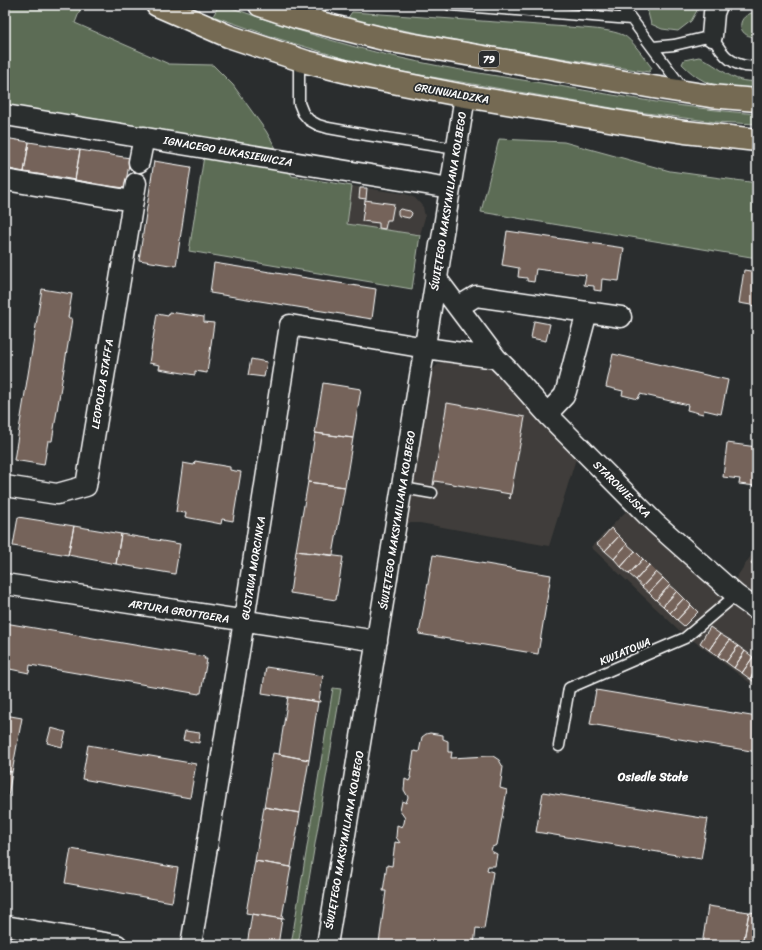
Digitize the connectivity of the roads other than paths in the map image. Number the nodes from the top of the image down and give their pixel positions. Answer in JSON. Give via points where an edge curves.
{"nodes":[{"id":1,"x":156,"y":5,"type":"edge"},
{"id":2,"x":260,"y":5,"type":"edge"},
{"id":3,"x":323,"y":5,"type":"edge"},
{"id":4,"x":450,"y":5,"type":"edge"},
{"id":5,"x":622,"y":5,"type":"edge"},
{"id":6,"x":718,"y":5,"type":"edge"},
{"id":7,"x":296,"y":17,"type":"junction"},
{"id":8,"x":631,"y":19,"type":"junction"},
{"id":9,"x":712,"y":36,"type":"junction"},
{"id":10,"x":653,"y":47,"type":"junction"},
{"id":11,"x":299,"y":60,"type":"junction"},
{"id":12,"x":757,"y":66,"type":"edge"},
{"id":13,"x":685,"y":92,"type":"junction"},
{"id":14,"x":465,"y":96,"type":"junction"},
{"id":15,"x":757,"y":100,"type":"edge"},
{"id":16,"x":5,"y":114,"type":"edge"},
{"id":17,"x":144,"y":137,"type":"junction"},
{"id":18,"x":757,"y":140,"type":"edge"},
{"id":19,"x":456,"y":149,"type":"junction"},
{"id":20,"x":139,"y":162,"type":"dead end"},
{"id":21,"x":5,"y":180,"type":"edge"},
{"id":22,"x":450,"y":188,"type":"junction"},
{"id":23,"x":441,"y":245,"type":"joint"},
{"id":24,"x":436,"y":278,"type":"junction"},
{"id":25,"x":458,"y":307,"type":"junction"},
{"id":26,"x":587,"y":312,"type":"junction"},
{"id":27,"x":621,"y":317,"type":"dead end"},
{"id":28,"x":426,"y":348,"type":"junction"},
{"id":29,"x":496,"y":358,"type":"junction"},
{"id":30,"x":548,"y":414,"type":"junction"},
{"id":31,"x":5,"y":486,"type":"edge"},
{"id":32,"x":403,"y":488,"type":"junction"},
{"id":33,"x":432,"y":493,"type":"dead end"},
{"id":34,"x":5,"y":584,"type":"edge"},
{"id":35,"x":736,"y":595,"type":"junction"},
{"id":36,"x":757,"y":610,"type":"edge"},
{"id":37,"x":244,"y":621,"type":"junction"},
{"id":38,"x":378,"y":641,"type":"junction"},
{"id":39,"x":559,"y":746,"type":"dead end"},
{"id":40,"x":5,"y":926,"type":"edge"},
{"id":41,"x":117,"y":945,"type":"edge"},
{"id":42,"x":191,"y":945,"type":"edge"},
{"id":43,"x":327,"y":945,"type":"edge"}],
"edges":[{"from":1,"to":11,"type":"main road","name":"GRUNWALDZKA","via":[[228,36]]},
{"from":2,"to":7,"type":"main road","number":"79"},
{"from":3,"to":7,"type":"lane"},
{"from":4,"to":8,"type":"lane"},
{"from":5,"to":8,"type":"lane"},
{"from":6,"to":9,"type":"street","via":[[714,12]]},
{"from":7,"to":13,"type":"main road","number":"79","via":[[392,41]]},
{"from":8,"to":10,"type":"lane"},
{"from":9,"to":10,"type":"lane"},
{"from":9,"to":12,"type":"lane","via":[[719,49],[733,61],[739,65]]},
{"from":10,"to":13,"type":"lane"},
{"from":11,"to":14,"type":"main road","name":"GRUNWALDZKA","via":[[372,78]]},
{"from":11,"to":19,"type":"lane","via":[[299,103],[308,120],[328,128]]},
{"from":13,"to":15,"type":"main road","number":"79"},
{"from":14,"to":18,"type":"main road","name":"GRUNWALDZKA","via":[[678,131]]},
{"from":14,"to":19,"type":"street","name":"ŚWIĘTEGO MAKSYMILIANA KOLBEGO"},
{"from":16,"to":17,"type":"street","name":"IGNACEGO ŁUKASIEWICZA"},
{"from":17,"to":20,"type":"street"},
{"from":17,"to":22,"type":"street","name":"IGNACEGO ŁUKASIEWICZA"},
{"from":19,"to":22,"type":"street","name":"ŚWIĘTEGO MAKSYMILIANA KOLBEGO"},
{"from":21,"to":31,"type":"street","name":"LEOPOLDA STAFFA","via":[[134,192],[86,486],[57,494]]},
{"from":22,"to":23,"type":"street","name":"ŚWIĘTEGO MAKSYMILIANA KOLBEGO"},
{"from":23,"to":24,"type":"street","name":"ŚWIĘTEGO MAKSYMILIANA KOLBEGO"},
{"from":24,"to":25,"type":"street","name":"STAROWIEJSKA"},
{"from":24,"to":28,"type":"street","name":"ŚWIĘTEGO MAKSYMILIANA KOLBEGO"},
{"from":25,"to":26,"type":"street","via":[[476,296]]},
{"from":25,"to":29,"type":"street","name":"STAROWIEJSKA"},
{"from":26,"to":27,"type":"street"},
{"from":26,"to":30,"type":"street","via":[[566,391]]},
{"from":28,"to":29,"type":"street"},
{"from":28,"to":32,"type":"street","name":"ŚWIĘTEGO MAKSYMILIANA KOLBEGO"},
{"from":28,"to":37,"type":"street","name":"GUSTAWA MORCINKA","via":[[290,325]]},
{"from":29,"to":30,"type":"street","name":"STAROWIEJSKA"},
{"from":30,"to":35,"type":"street","name":"STAROWIEJSKA","via":[[655,523]]},
{"from":32,"to":33,"type":"lane"},
{"from":32,"to":38,"type":"street","name":"ŚWIĘTEGO MAKSYMILIANA KOLBEGO"},
{"from":34,"to":37,"type":"street","name":"ARTURA GROTTGERA"},
{"from":35,"to":36,"type":"street","name":"STAROWIEJSKA"},
{"from":35,"to":39,"type":"lane","name":"KWIATOWA","via":[[685,638],[569,688]]},
{"from":37,"to":38,"type":"street","name":"ARTURA GROTTGERA"},
{"from":37,"to":42,"type":"street","name":"GUSTAWA MORCINKA"},
{"from":38,"to":43,"type":"street","name":"ŚWIĘTEGO MAKSYMILIANA KOLBEGO"},
{"from":40,"to":41,"type":"street"}]}
